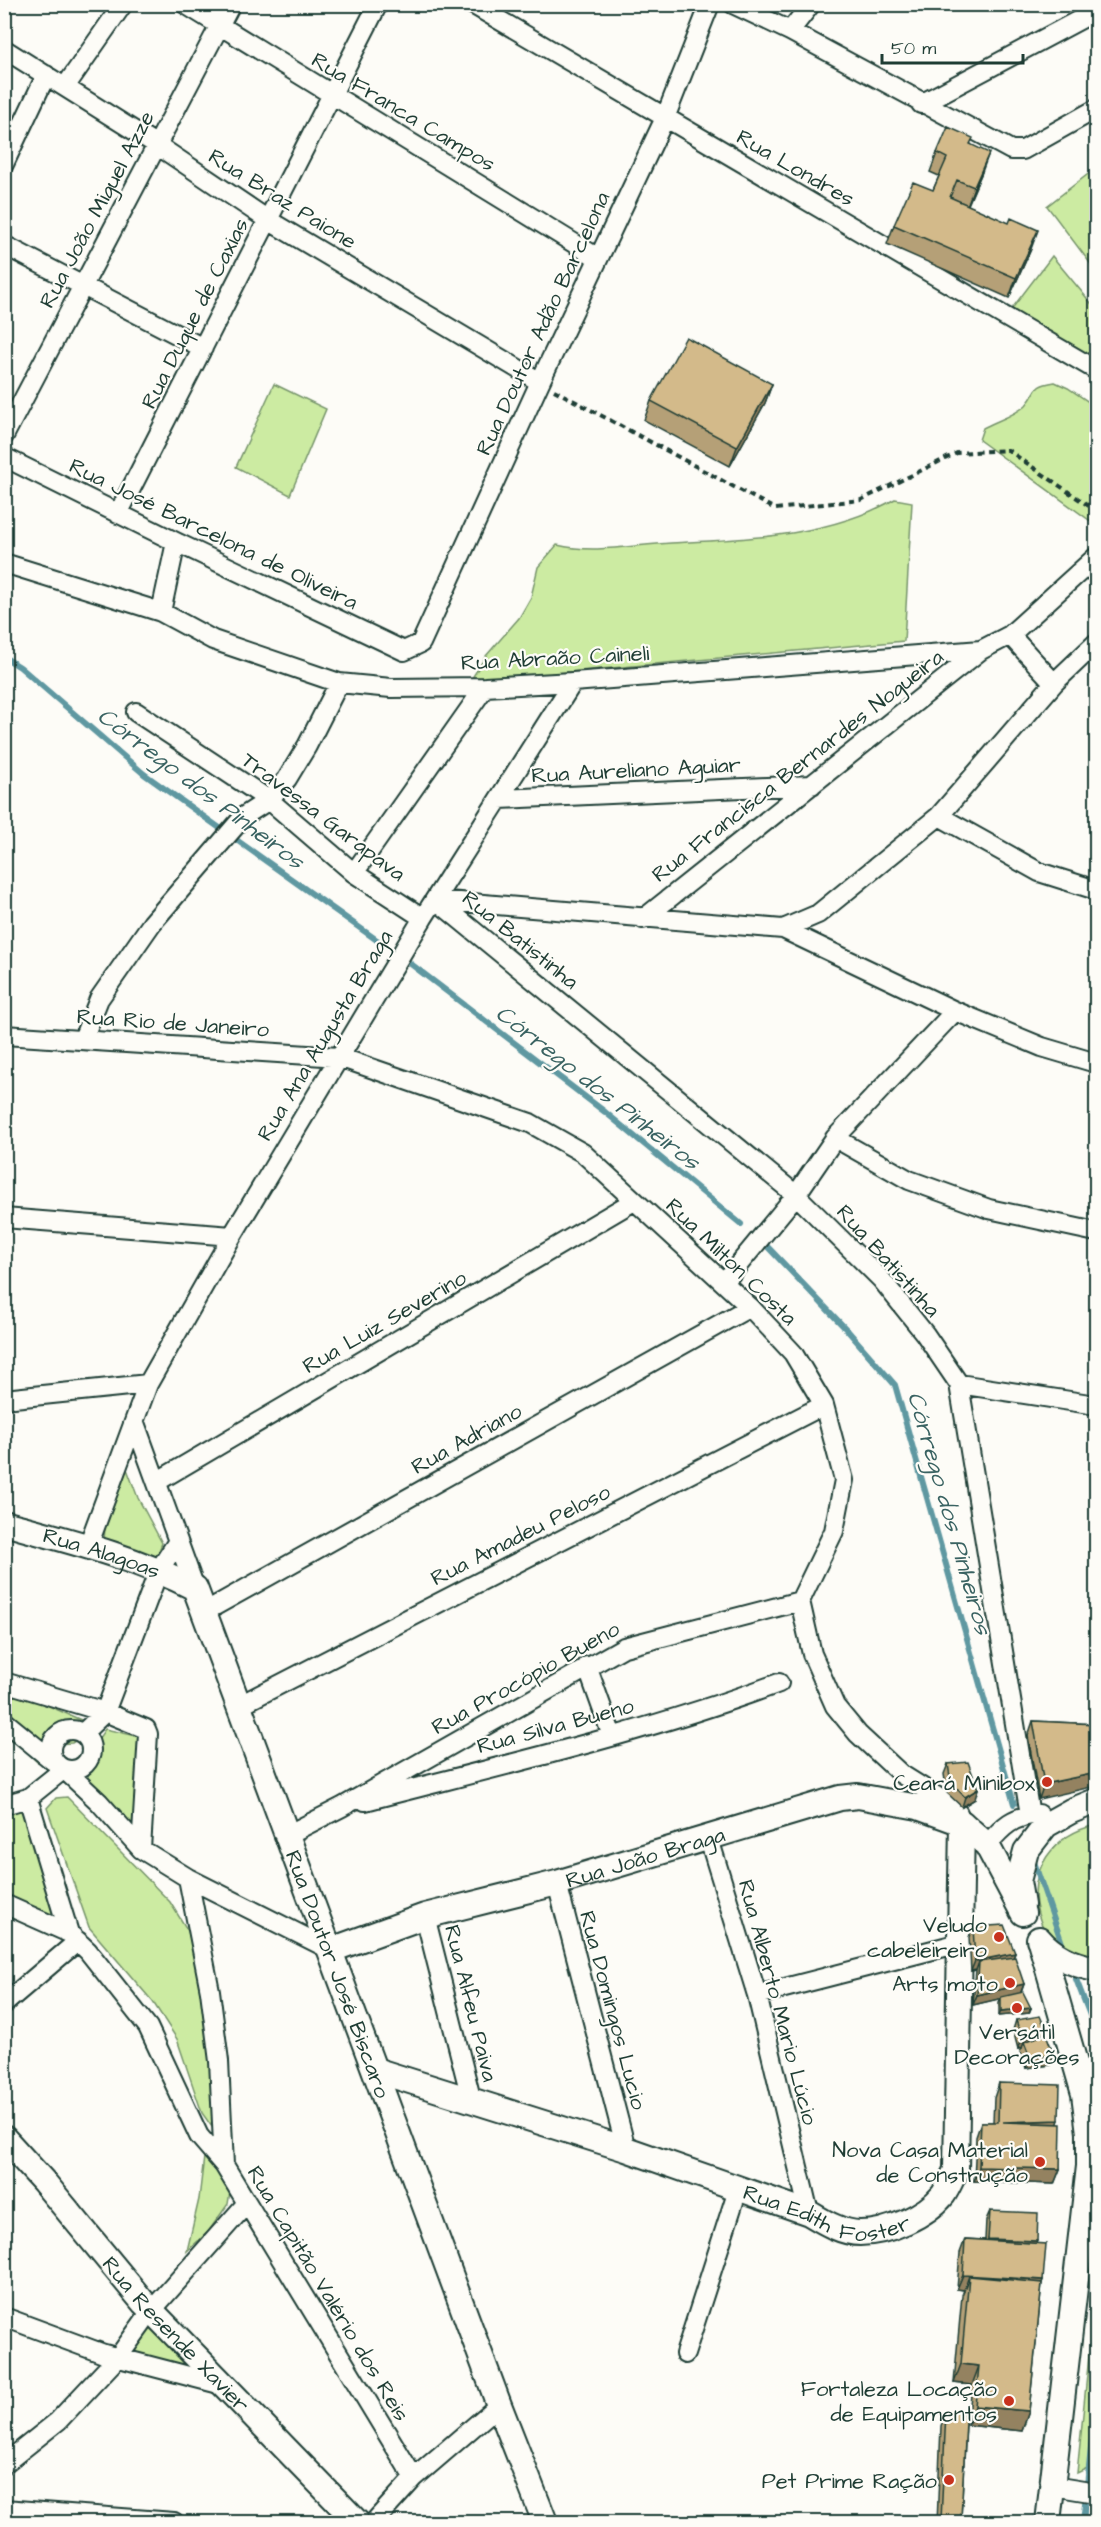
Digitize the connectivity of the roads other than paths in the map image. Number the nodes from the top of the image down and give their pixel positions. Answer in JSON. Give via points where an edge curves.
{"nodes":[{"id":1,"x":123,"y":4,"type":"edge"},
{"id":2,"x":185,"y":4,"type":"edge"},
{"id":3,"x":231,"y":4,"type":"edge"},
{"id":4,"x":378,"y":4,"type":"edge"},
{"id":5,"x":472,"y":4,"type":"edge"},
{"id":6,"x":710,"y":4,"type":"edge"},
{"id":7,"x":733,"y":4,"type":"edge"},
{"id":8,"x":811,"y":4,"type":"edge"},
{"id":9,"x":1096,"y":11,"type":"edge"},
{"id":10,"x":1074,"y":12,"type":"edge"},
{"id":11,"x":219,"y":26,"type":"junction"},
{"id":12,"x":790,"y":31,"type":"junction"},
{"id":13,"x":4,"y":49,"type":"edge"},
{"id":14,"x":46,"y":75,"type":"junction"},
{"id":15,"x":65,"y":87,"type":"junction"},
{"id":16,"x":332,"y":96,"type":"junction"},
{"id":17,"x":921,"y":104,"type":"junction"},
{"id":18,"x":1096,"y":109,"type":"edge"},
{"id":19,"x":665,"y":118,"type":"junction"},
{"id":20,"x":157,"y":145,"type":"junction"},
{"id":21,"x":4,"y":164,"type":"edge"},
{"id":22,"x":268,"y":220,"type":"junction"},
{"id":23,"x":4,"y":244,"type":"edge"},
{"id":24,"x":598,"y":258,"type":"junction"},
{"id":25,"x":83,"y":285,"type":"junction"},
{"id":26,"x":203,"y":348,"type":"junction"},
{"id":27,"x":1096,"y":370,"type":"edge"},
{"id":28,"x":540,"y":382,"type":"junction"},
{"id":29,"x":4,"y":436,"type":"edge"},
{"id":30,"x":4,"y":457,"type":"edge"},
{"id":31,"x":118,"y":514,"type":"junction"},
{"id":32,"x":176,"y":542,"type":"junction"},
{"id":33,"x":1096,"y":557,"type":"edge"},
{"id":34,"x":4,"y":563,"type":"edge"},
{"id":35,"x":161,"y":612,"type":"junction"},
{"id":36,"x":1010,"y":635,"type":"junction"},
{"id":37,"x":1096,"y":643,"type":"edge"},
{"id":38,"x":981,"y":650,"type":"junction"},
{"id":39,"x":404,"y":651,"type":"joint"},
{"id":40,"x":573,"y":682,"type":"junction"},
{"id":41,"x":339,"y":683,"type":"junction"},
{"id":42,"x":1054,"y":683,"type":"junction"},
{"id":43,"x":485,"y":687,"type":"junction"},
{"id":44,"x":136,"y":712,"type":"dead end"},
{"id":45,"x":812,"y":785,"type":"junction"},
{"id":46,"x":499,"y":799,"type":"junction"},
{"id":47,"x":266,"y":802,"type":"junction"},
{"id":48,"x":939,"y":816,"type":"junction"},
{"id":49,"x":354,"y":873,"type":"junction"},
{"id":50,"x":1096,"y":890,"type":"edge"},
{"id":51,"x":436,"y":900,"type":"junction"},
{"id":52,"x":423,"y":918,"type":"junction"},
{"id":53,"x":643,"y":919,"type":"junction"},
{"id":54,"x":783,"y":929,"type":"junction"},
{"id":55,"x":955,"y":1011,"type":"junction"},
{"id":56,"x":4,"y":1035,"type":"edge"},
{"id":57,"x":83,"y":1039,"type":"junction"},
{"id":58,"x":339,"y":1057,"type":"junction"},
{"id":59,"x":1096,"y":1063,"type":"edge"},
{"id":60,"x":835,"y":1138,"type":"junction"},
{"id":61,"x":796,"y":1195,"type":"junction"},
{"id":62,"x":634,"y":1201,"type":"junction"},
{"id":63,"x":4,"y":1218,"type":"edge"},
{"id":64,"x":1096,"y":1232,"type":"edge"},
{"id":65,"x":232,"y":1236,"type":"junction"},
{"id":66,"x":725,"y":1281,"type":"junction"},
{"id":67,"x":750,"y":1307,"type":"junction"},
{"id":68,"x":148,"y":1384,"type":"junction"},
{"id":69,"x":959,"y":1384,"type":"junction"},
{"id":70,"x":4,"y":1399,"type":"edge"},
{"id":71,"x":824,"y":1405,"type":"junction"},
{"id":72,"x":1096,"y":1405,"type":"edge"},
{"id":73,"x":135,"y":1423,"type":"junction"},
{"id":74,"x":158,"y":1481,"type":"junction"},
{"id":75,"x":4,"y":1522,"type":"edge"},
{"id":76,"x":178,"y":1541,"type":"junction"},
{"id":77,"x":88,"y":1546,"type":"junction"},
{"id":78,"x":159,"y":1570,"type":"junction"},
{"id":79,"x":195,"y":1588,"type":"junction"},
{"id":80,"x":800,"y":1601,"type":"junction"},
{"id":81,"x":206,"y":1611,"type":"junction"},
{"id":82,"x":587,"y":1666,"type":"junction"},
{"id":83,"x":4,"y":1682,"type":"edge"},
{"id":84,"x":779,"y":1683,"type":"dead end"},
{"id":85,"x":238,"y":1706,"type":"junction"},
{"id":86,"x":105,"y":1712,"type":"junction"},
{"id":87,"x":4,"y":1721,"type":"edge"},
{"id":88,"x":83,"y":1733,"type":"junction"},
{"id":89,"x":612,"y":1736,"type":"junction"},
{"id":90,"x":61,"y":1767,"type":"junction"},
{"id":91,"x":28,"y":1798,"type":"junction"},
{"id":92,"x":1096,"y":1801,"type":"edge"},
{"id":93,"x":4,"y":1805,"type":"edge"},
{"id":94,"x":342,"y":1807,"type":"junction"},
{"id":95,"x":1071,"y":1811,"type":"junction"},
{"id":96,"x":1030,"y":1815,"type":"junction"},
{"id":97,"x":962,"y":1823,"type":"junction"},
{"id":98,"x":289,"y":1834,"type":"junction"},
{"id":99,"x":709,"y":1839,"type":"junction"},
{"id":100,"x":987,"y":1845,"type":"junction"},
{"id":101,"x":141,"y":1849,"type":"junction"},
{"id":102,"x":961,"y":1853,"type":"junction"},
{"id":103,"x":188,"y":1878,"type":"junction"},
{"id":104,"x":557,"y":1883,"type":"junction"},
{"id":105,"x":4,"y":1904,"type":"edge"},
{"id":106,"x":1023,"y":1913,"type":"junction"},
{"id":107,"x":425,"y":1916,"type":"junction"},
{"id":108,"x":73,"y":1937,"type":"junction"},
{"id":109,"x":1040,"y":1941,"type":"junction"},
{"id":110,"x":960,"y":1943,"type":"junction"},
{"id":111,"x":331,"y":1950,"type":"junction"},
{"id":112,"x":1096,"y":1969,"type":"edge"},
{"id":113,"x":757,"y":1995,"type":"junction"},
{"id":114,"x":4,"y":2004,"type":"edge"},
{"id":115,"x":375,"y":2070,"type":"junction"},
{"id":116,"x":472,"y":2102,"type":"junction"},
{"id":117,"x":4,"y":2138,"type":"edge"},
{"id":118,"x":626,"y":2149,"type":"junction"},
{"id":119,"x":224,"y":2165,"type":"junction"},
{"id":120,"x":738,"y":2189,"type":"junction"},
{"id":121,"x":247,"y":2203,"type":"junction"},
{"id":122,"x":809,"y":2213,"type":"junction"},
{"id":123,"x":152,"y":2310,"type":"junction"},
{"id":124,"x":4,"y":2317,"type":"edge"},
{"id":125,"x":685,"y":2354,"type":"dead end"},
{"id":126,"x":119,"y":2356,"type":"junction"},
{"id":127,"x":226,"y":2386,"type":"junction"},
{"id":128,"x":499,"y":2405,"type":"junction"},
{"id":129,"x":4,"y":2464,"type":"edge"},
{"id":130,"x":414,"y":2478,"type":"junction"},
{"id":131,"x":1059,"y":2486,"type":"junction"},
{"id":132,"x":1096,"y":2493,"type":"edge"},
{"id":133,"x":4,"y":2509,"type":"edge"},
{"id":134,"x":174,"y":2523,"type":"edge"},
{"id":135,"x":357,"y":2523,"type":"edge"},
{"id":136,"x":374,"y":2523,"type":"edge"},
{"id":137,"x":545,"y":2523,"type":"edge"},
{"id":138,"x":1048,"y":2523,"type":"edge"}],
"edges":[{"from":1,"to":15,"type":"street"},
{"from":2,"to":11,"type":"street","name":"Rua Franca Campos"},
{"from":3,"to":11,"type":"street","name":"Rua João Miguel Azze"},
{"from":4,"to":16,"type":"street","name":"Rua Duque de Caxias"},
{"from":5,"to":19,"type":"street","name":"Rua Londres"},
{"from":6,"to":19,"type":"street","name":"Rua Doutor Adão Barcelona"},
{"from":7,"to":12,"type":"street"},
{"from":8,"to":12,"type":"street"},
{"from":9,"to":10,"type":"street"},
{"from":10,"to":17,"type":"street"},
{"from":11,"to":16,"type":"street","name":"Rua Franca Campos"},
{"from":11,"to":20,"type":"street","name":"Rua João Miguel Azze"},
{"from":12,"to":17,"type":"street"},
{"from":13,"to":14,"type":"street","name":"Rua Braz Paione"},
{"from":14,"to":15,"type":"street","name":"Rua Braz Paione"},
{"from":14,"to":21,"type":"street"},
{"from":15,"to":20,"type":"street","name":"Rua Braz Paione"},
{"from":16,"to":22,"type":"street","name":"Rua Duque de Caxias"},
{"from":16,"to":24,"type":"street","name":"Rua Franca Campos"},
{"from":17,"to":18,"type":"street","via":[[1016,150],[1023,150]]},
{"from":19,"to":24,"type":"street","name":"Rua Doutor Adão Barcelona"},
{"from":19,"to":27,"type":"street","name":"Rua Londres"},
{"from":20,"to":22,"type":"street","name":"Rua Braz Paione"},
{"from":20,"to":25,"type":"street","name":"Rua João Miguel Azze"},
{"from":22,"to":26,"type":"street","name":"Rua Duque de Caxias"},
{"from":22,"to":28,"type":"street","name":"Rua Braz Paione"},
{"from":23,"to":25,"type":"street"},
{"from":24,"to":28,"type":"street","name":"Rua Doutor Adão Barcelona"},
{"from":25,"to":26,"type":"street"},
{"from":25,"to":29,"type":"street","name":"Rua João Miguel Azze"},
{"from":26,"to":31,"type":"street","name":"Rua Duque de Caxias"},
{"from":28,"to":39,"type":"street","name":"Rua Doutor Adão Barcelona","via":[[420,643]]},
{"from":30,"to":31,"type":"street","name":"Rua José Barcelona de Oliveira"},
{"from":31,"to":32,"type":"street","name":"Rua José Barcelona de Oliveira"},
{"from":32,"to":35,"type":"street"},
{"from":32,"to":39,"type":"street","name":"Rua José Barcelona de Oliveira"},
{"from":33,"to":36,"type":"street","name":"Rua Abraão Caineli"},
{"from":34,"to":35,"type":"street","name":"Rua Abraão Caineli"},
{"from":35,"to":41,"type":"street","name":"Rua Abraão Caineli","via":[[213,640]]},
{"from":36,"to":38,"type":"street","name":"Rua Abraão Caineli"},
{"from":36,"to":42,"type":"street"},
{"from":37,"to":42,"type":"street"},
{"from":38,"to":40,"type":"street","name":"Rua Abraão Caineli"},
{"from":38,"to":45,"type":"street","name":"Rua Francisca Bernardes Nogueira"},
{"from":40,"to":43,"type":"street","name":"Rua Abraão Caineli"},
{"from":40,"to":46,"type":"street","name":"Rua Ana Augusta Braga"},
{"from":41,"to":43,"type":"street","name":"Rua Abraão Caineli","via":[[390,688]]},
{"from":41,"to":47,"type":"street","via":[[287,779]]},
{"from":42,"to":48,"type":"street"},
{"from":43,"to":49,"type":"street"},
{"from":44,"to":47,"type":"street","name":"Travessa Garapava"},
{"from":45,"to":46,"type":"street","name":"Rua Aureliano Aguiar"},
{"from":45,"to":53,"type":"street","name":"Rua Francisca Bernardes Nogueira"},
{"from":46,"to":51,"type":"street","name":"Rua Ana Augusta Braga"},
{"from":47,"to":49,"type":"street","name":"Travessa Garapava"},
{"from":47,"to":57,"type":"street","via":[[244,816],[152,923],[99,999]]},
{"from":48,"to":50,"type":"street","via":[[1039,872]]},
{"from":48,"to":54,"type":"street","via":[[819,914]]},
{"from":49,"to":52,"type":"street","name":"Travessa Garapava"},
{"from":51,"to":52,"type":"street","name":"Rua Ana Augusta Braga"},
{"from":51,"to":53,"type":"street"},
{"from":51,"to":61,"type":"street","name":"Rua Batistinha"},
{"from":52,"to":58,"type":"street","name":"Rua Ana Augusta Braga"},
{"from":53,"to":54,"type":"street"},
{"from":54,"to":55,"type":"street"},
{"from":55,"to":59,"type":"street","via":[[1042,1047]]},
{"from":55,"to":60,"type":"street"},
{"from":56,"to":57,"type":"street","name":"Rua Rio de Janeiro"},
{"from":57,"to":58,"type":"street","name":"Rua Rio de Janeiro"},
{"from":58,"to":62,"type":"street","name":"Rua Milton Costa","via":[[530,1123],[583,1153]]},
{"from":58,"to":65,"type":"street","name":"Rua Ana Augusta Braga"},
{"from":60,"to":61,"type":"street"},
{"from":60,"to":64,"type":"street","via":[[909,1180],[989,1209]]},
{"from":61,"to":66,"type":"street"},
{"from":61,"to":69,"type":"street","name":"Rua Batistinha","via":[[880,1279]]},
{"from":62,"to":66,"type":"street","name":"Rua Milton Costa"},
{"from":62,"to":74,"type":"street","name":"Rua Luiz Severino"},
{"from":63,"to":65,"type":"street"},
{"from":65,"to":68,"type":"street","name":"Rua Ana Augusta Braga"},
{"from":66,"to":67,"type":"street","name":"Rua Milton Costa"},
{"from":67,"to":71,"type":"street","name":"Rua Milton Costa","via":[[793,1353]]},
{"from":67,"to":81,"type":"street","name":"Rua Adriano"},
{"from":68,"to":70,"type":"street"},
{"from":68,"to":73,"type":"street","name":"Rua Ana Augusta Braga"},
{"from":69,"to":72,"type":"street"},
{"from":69,"to":96,"type":"street","name":"Rua Batistinha"},
{"from":71,"to":80,"type":"street","name":"Rua Milton Costa","via":[[844,1480],[834,1531]]},
{"from":71,"to":85,"type":"street","name":"Rua Amadeu Peloso"},
{"from":73,"to":74,"type":"street","name":"Rua Doutor José Biscaro"},
{"from":73,"to":77,"type":"street","name":"Rua Ana Augusta Braga"},
{"from":74,"to":76,"type":"street","name":"Rua Doutor José Biscaro"},
{"from":75,"to":77,"type":"main road","name":"Rua Alagoas"},
{"from":76,"to":78,"type":"street"},
{"from":76,"to":79,"type":"street","name":"Rua Doutor José Biscaro"},
{"from":77,"to":78,"type":"main road","name":"Rua Alagoas"},
{"from":78,"to":79,"type":"main road","name":"Rua Alagoas"},
{"from":78,"to":86,"type":"street"},
{"from":79,"to":81,"type":"main road","name":"Rua Doutor José Biscaro"},
{"from":80,"to":82,"type":"street","name":"Rua Procópio Bueno","via":[[624,1647]]},
{"from":80,"to":97,"type":"street","via":[[812,1654],[835,1706],[901,1774],[952,1806]]},
{"from":81,"to":85,"type":"main road","name":"Rua Doutor José Biscaro"},
{"from":82,"to":89,"type":"street"},
{"from":82,"to":94,"type":"street","name":"Rua Procópio Bueno"},
{"from":83,"to":86,"type":"street"},
{"from":84,"to":89,"type":"street","name":"Rua Silva Bueno"},
{"from":85,"to":98,"type":"main road","name":"Rua Doutor José Biscaro"},
{"from":86,"to":88,"type":"street"},
{"from":86,"to":101,"type":"street","via":[[146,1729],[148,1734]]},
{"from":87,"to":90,"type":"street"},
{"from":88,"to":90,"type":"street","via":[[92,1749],[91,1758],[86,1765]]},
{"from":88,"to":90,"type":"street","via":[[65,1730],[52,1743],[51,1752]]},
{"from":89,"to":94,"type":"street","name":"Rua Silva Bueno"},
{"from":90,"to":91,"type":"street"},
{"from":90,"to":101,"type":"street"},
{"from":91,"to":93,"type":"street"},
{"from":91,"to":108,"type":"street"},
{"from":92,"to":95,"type":"main road"},
{"from":94,"to":98,"type":"street","name":"Rua Procópio Bueno"},
{"from":95,"to":96,"type":"street"},
{"from":95,"to":106,"type":"main road","via":[[1046,1825],[1026,1851],[1018,1881]]},
{"from":96,"to":100,"type":"street","via":[[1005,1824]]},
{"from":97,"to":99,"type":"main road","name":"Rua João Braga","via":[[918,1807],[858,1796],[840,1798]]},
{"from":97,"to":100,"type":"main road"},
{"from":97,"to":102,"type":"main road","name":"Rua Edith Foster"},
{"from":98,"to":111,"type":"main road","name":"Rua Doutor José Biscaro"},
{"from":99,"to":104,"type":"main road","name":"Rua João Braga"},
{"from":99,"to":113,"type":"street","name":"Rua Alberto Mario Lúcio"},
{"from":100,"to":102,"type":"main road","via":[[969,1846]]},
{"from":100,"to":106,"type":"main road"},
{"from":101,"to":103,"type":"street"},
{"from":102,"to":110,"type":"main road","name":"Rua Edith Foster"},
{"from":103,"to":111,"type":"street"},
{"from":103,"to":119,"type":"street","via":[[218,2049]]},
{"from":104,"to":107,"type":"main road","name":"Rua João Braga"},
{"from":104,"to":118,"type":"street","name":"Rua Domingos Lucio"},
{"from":105,"to":108,"type":"street"},
{"from":106,"to":109,"type":"main road"},
{"from":107,"to":111,"type":"main road","name":"Rua João Braga"},
{"from":107,"to":116,"type":"street","name":"Rua Alfeu Paiva"},
{"from":108,"to":114,"type":"street"},
{"from":108,"to":119,"type":"street","name":"Rua Capitão Valério dos Reis","via":[[148,2027],[199,2136]]},
{"from":109,"to":112,"type":"main road","via":[[1066,1961]]},
{"from":109,"to":131,"type":"main road","via":[[1084,2094],[1089,2133]]},
{"from":110,"to":113,"type":"street"},
{"from":110,"to":122,"type":"main road","name":"Rua Edith Foster","via":[[956,2170],[943,2194],[921,2214],[883,2229],[860,2233],[835,2228]]},
{"from":111,"to":115,"type":"main road","name":"Rua Doutor José Biscaro"},
{"from":113,"to":122,"type":"street","name":"Rua Alberto Mario Lúcio"},
{"from":115,"to":116,"type":"main road","name":"Rua Edith Foster"},
{"from":115,"to":128,"type":"main road","name":"Rua Doutor José Biscaro"},
{"from":116,"to":118,"type":"main road","name":"Rua Edith Foster"},
{"from":117,"to":123,"type":"main road","name":"Rua Resende Xavier"},
{"from":118,"to":120,"type":"main road","name":"Rua Edith Foster"},
{"from":119,"to":121,"type":"street","name":"Rua Capitão Valério dos Reis"},
{"from":120,"to":122,"type":"main road","name":"Rua Edith Foster"},
{"from":120,"to":125,"type":"street"},
{"from":121,"to":123,"type":"street"},
{"from":121,"to":130,"type":"street","name":"Rua Capitão Valério dos Reis"},
{"from":123,"to":126,"type":"street"},
{"from":123,"to":127,"type":"main road","name":"Rua Resende Xavier"},
{"from":124,"to":126,"type":"street"},
{"from":126,"to":127,"type":"street"},
{"from":126,"to":129,"type":"street","via":[[58,2421]]},
{"from":127,"to":135,"type":"main road","name":"Rua Resende Xavier"},
{"from":128,"to":130,"type":"street"},
{"from":128,"to":137,"type":"main road","name":"Rua Doutor José Biscaro"},
{"from":130,"to":136,"type":"street"},
{"from":131,"to":132,"type":"street"},
{"from":131,"to":138,"type":"main road"},
{"from":133,"to":134,"type":"street"}]}
